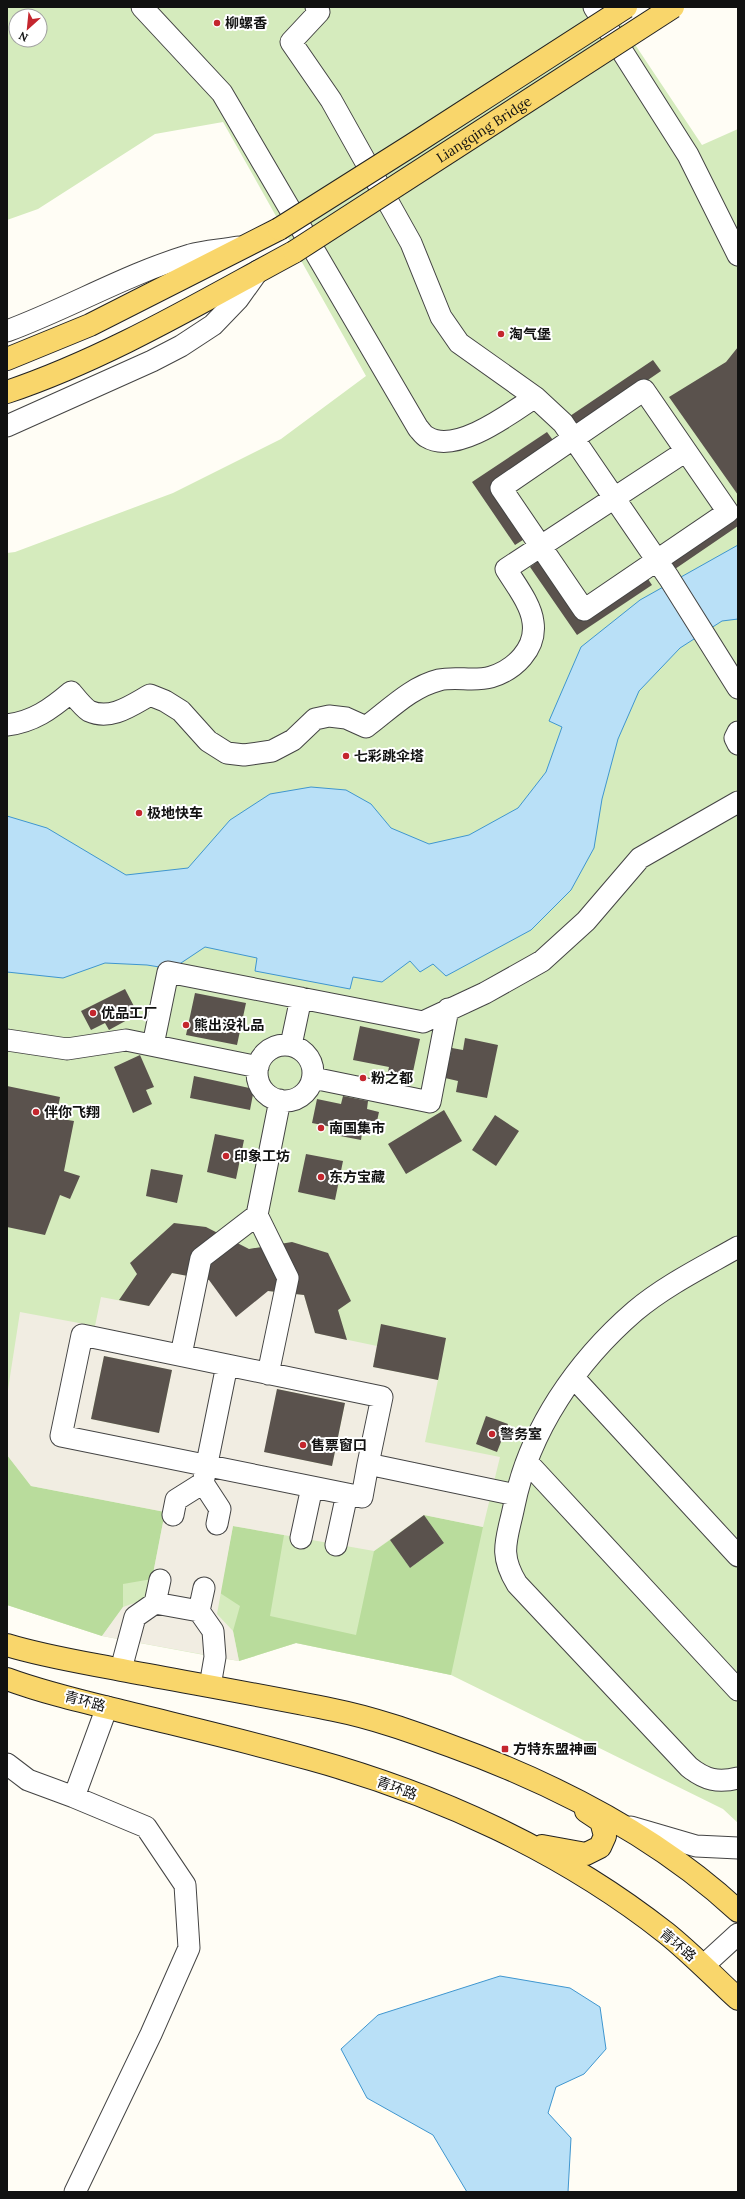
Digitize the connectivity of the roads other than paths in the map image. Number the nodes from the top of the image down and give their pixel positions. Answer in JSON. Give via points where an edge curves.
{"nodes":[{"id":1,"x":142,"y":7,"type":"edge"},
{"id":2,"x":316,"y":7,"type":"edge"},
{"id":3,"x":594,"y":7,"type":"edge"},
{"id":4,"x":626,"y":7,"type":"edge"},
{"id":5,"x":674,"y":7,"type":"edge"},
{"id":6,"x":245,"y":246,"type":"junction"},
{"id":7,"x":738,"y":256,"type":"edge"},
{"id":8,"x":258,"y":271,"type":"junction"},
{"id":9,"x":7,"y":331,"type":"edge"},
{"id":10,"x":7,"y":359,"type":"edge"},
{"id":11,"x":7,"y":392,"type":"edge"},
{"id":12,"x":535,"y":398,"type":"junction"},
{"id":13,"x":7,"y":426,"type":"edge"},
{"id":14,"x":574,"y":438,"type":"junction"},
{"id":15,"x":686,"y":452,"type":"junction"},
{"id":16,"x":614,"y":498,"type":"junction"},
{"id":17,"x":540,"y":546,"type":"junction"},
{"id":18,"x":657,"y":560,"type":"junction"},
{"id":19,"x":738,"y":688,"type":"edge"},
{"id":20,"x":7,"y":726,"type":"edge"},
{"id":21,"x":738,"y":732,"type":"edge"},
{"id":22,"x":738,"y":744,"type":"edge"},
{"id":23,"x":738,"y":802,"type":"edge"},
{"id":24,"x":301,"y":998,"type":"junction"},
{"id":25,"x":448,"y":1009,"type":"junction"},
{"id":26,"x":7,"y":1040,"type":"edge"},
{"id":27,"x":153,"y":1045,"type":"junction"},
{"id":28,"x":291,"y":1045,"type":"junction"},
{"id":29,"x":258,"y":1067,"type":"junction"},
{"id":30,"x":313,"y":1078,"type":"junction"},
{"id":31,"x":280,"y":1100,"type":"junction"},
{"id":32,"x":256,"y":1215,"type":"junction"},
{"id":33,"x":738,"y":1247,"type":"edge"},
{"id":34,"x":181,"y":1356,"type":"junction"},
{"id":35,"x":227,"y":1365,"type":"junction"},
{"id":36,"x":268,"y":1374,"type":"junction"},
{"id":37,"x":574,"y":1378,"type":"junction"},
{"id":38,"x":527,"y":1462,"type":"junction"},
{"id":39,"x":368,"y":1464,"type":"junction"},
{"id":40,"x":205,"y":1474,"type":"junction"},
{"id":41,"x":312,"y":1487,"type":"junction"},
{"id":42,"x":346,"y":1494,"type":"junction"},
{"id":43,"x":516,"y":1495,"type":"junction"},
{"id":44,"x":173,"y":1515,"type":"dead end"},
{"id":45,"x":217,"y":1524,"type":"dead end"},
{"id":46,"x":301,"y":1538,"type":"dead end"},
{"id":47,"x":336,"y":1544,"type":"dead end"},
{"id":48,"x":738,"y":1556,"type":"edge"},
{"id":49,"x":160,"y":1580,"type":"dead end"},
{"id":50,"x":204,"y":1588,"type":"dead end"},
{"id":51,"x":155,"y":1603,"type":"junction"},
{"id":52,"x":199,"y":1611,"type":"junction"},
{"id":53,"x":7,"y":1645,"type":"edge"},
{"id":54,"x":121,"y":1669,"type":"junction"},
{"id":55,"x":7,"y":1679,"type":"edge"},
{"id":56,"x":210,"y":1686,"type":"junction"},
{"id":57,"x":738,"y":1690,"type":"edge"},
{"id":58,"x":107,"y":1707,"type":"junction"},
{"id":59,"x":7,"y":1764,"type":"edge"},
{"id":60,"x":738,"y":1778,"type":"edge"},
{"id":61,"x":551,"y":1786,"type":"junction"},
{"id":62,"x":74,"y":1797,"type":"junction"},
{"id":63,"x":623,"y":1825,"type":"junction"},
{"id":64,"x":525,"y":1843,"type":"junction"},
{"id":65,"x":738,"y":1848,"type":"edge"},
{"id":66,"x":738,"y":1911,"type":"edge"},
{"id":67,"x":738,"y":1934,"type":"edge"},
{"id":68,"x":703,"y":1966,"type":"junction"},
{"id":69,"x":738,"y":1999,"type":"edge"},
{"id":70,"x":75,"y":2192,"type":"edge"}],
"edges":[{"from":1,"to":12,"type":"street","via":[[222,93],[418,428],[426,437],[440,442],[457,440],[495,424]]},
{"from":2,"to":12,"type":"street","via":[[319,12],[291,42],[331,100],[411,243],[441,317],[459,344]]},
{"from":3,"to":7,"type":"street","via":[[688,155]]},
{"from":4,"to":6,"type":"main road","name":"Liangqing Bridge","bridge":true,"via":[[412,146],[279,229]]},
{"from":5,"to":8,"type":"main road","name":"Liangqing Bridge","bridge":true,"via":[[294,252]]},
{"from":6,"to":9,"type":"street","via":[[192,255],[157,267]]},
{"from":6,"to":10,"type":"main road","name":"Liangqing Bridge","via":[[90,325]]},
{"from":8,"to":11,"type":"main road","name":"Liangqing Bridge","via":[[142,334],[32,384]]},
{"from":8,"to":13,"type":"street","via":[[213,325],[181,346]]},
{"from":12,"to":14,"type":"street","via":[[563,423]]},
{"from":14,"to":15,"type":"street","via":[[644,390]]},
{"from":14,"to":16,"type":"street"},
{"from":14,"to":17,"type":"street","via":[[501,488]]},
{"from":15,"to":16,"type":"street"},
{"from":15,"to":18,"type":"street","via":[[728,512]]},
{"from":16,"to":17,"type":"street"},
{"from":16,"to":18,"type":"street"},
{"from":17,"to":18,"type":"street","via":[[584,610]]},
{"from":17,"to":20,"type":"street","via":[[506,569],[525,601],[533,622],[532,640],[526,653],[512,668],[490,678],[441,679],[419,687],[366,727],[346,718],[329,716],[315,719],[293,740],[272,751],[244,756],[227,753],[208,741],[181,711],[150,695],[120,712],[104,714],[88,710],[71,692],[49,711],[24,723]]},
{"from":18,"to":19,"type":"street"},
{"from":21,"to":22,"type":"street","via":[[735,738]]},
{"from":23,"to":25,"type":"street","via":[[640,858],[586,921],[542,961],[485,993]]},
{"from":24,"to":25,"type":"street","via":[[423,1022]]},
{"from":24,"to":27,"type":"street","via":[[168,972]]},
{"from":24,"to":28,"type":"street"},
{"from":25,"to":30,"type":"street","via":[[430,1102]]},
{"from":26,"to":27,"type":"street","via":[[67,1049],[126,1040]]},
{"from":27,"to":29,"type":"street"},
{"from":28,"to":29,"type":"street","via":[[276,1046],[264,1054]]},
{"from":28,"to":30,"type":"street","via":[[304,1051],[312,1064]]},
{"from":29,"to":31,"type":"street","via":[[258,1082],[267,1094]]},
{"from":30,"to":31,"type":"street","via":[[307,1092],[294,1100]]},
{"from":31,"to":32,"type":"street"},
{"from":32,"to":34,"type":"street","via":[[201,1258]]},
{"from":32,"to":36,"type":"street","via":[[288,1278]]},
{"from":33,"to":37,"type":"street","via":[[670,1286],[636,1311],[612,1333]]},
{"from":34,"to":35,"type":"street"},
{"from":34,"to":40,"type":"street","via":[[82,1335],[61,1436]]},
{"from":35,"to":36,"type":"street"},
{"from":35,"to":40,"type":"street"},
{"from":36,"to":39,"type":"street","via":[[382,1397]]},
{"from":37,"to":38,"type":"street","via":[[542,1424]]},
{"from":37,"to":48,"type":"street"},
{"from":38,"to":43,"type":"street"},
{"from":38,"to":57,"type":"street"},
{"from":39,"to":42,"type":"street","via":[[362,1497]]},
{"from":39,"to":43,"type":"street"},
{"from":40,"to":41,"type":"street"},
{"from":40,"to":44,"type":"street","via":[[176,1500]]},
{"from":40,"to":45,"type":"street","via":[[220,1509]]},
{"from":41,"to":42,"type":"street"},
{"from":41,"to":46,"type":"street"},
{"from":42,"to":47,"type":"street"},
{"from":43,"to":60,"type":"street","via":[[504,1552],[507,1568],[517,1584],[689,1767],[700,1776],[712,1780],[726,1781]]},
{"from":49,"to":51,"type":"street"},
{"from":50,"to":52,"type":"street"},
{"from":51,"to":52,"type":"street"},
{"from":51,"to":54,"type":"street","via":[[134,1617]]},
{"from":52,"to":56,"type":"street","via":[[213,1631],[215,1657]]},
{"from":53,"to":54,"type":"main road","via":[[25,1651]]},
{"from":54,"to":56,"type":"main road"},
{"from":55,"to":58,"type":"main road","name":"青环路"},
{"from":56,"to":61,"type":"main road","via":[[337,1710],[414,1732],[497,1762]]},
{"from":58,"to":62,"type":"street"},
{"from":58,"to":64,"type":"main road","name":"青环路","via":[[311,1759],[385,1783],[460,1812]]},
{"from":59,"to":62,"type":"street","via":[[28,1780]]},
{"from":61,"to":63,"type":"main road"},
{"from":61,"to":64,"type":"main road","via":[[600,1821],[605,1836],[600,1847],[586,1854]]},
{"from":62,"to":70,"type":"street","via":[[146,1827],[185,1885],[189,1948]]},
{"from":63,"to":65,"type":"street","via":[[696,1846]]},
{"from":63,"to":66,"type":"main road","via":[[706,1882]]},
{"from":64,"to":68,"type":"main road","name":"青环路","via":[[594,1881],[666,1933]]},
{"from":67,"to":68,"type":"street"},
{"from":68,"to":69,"type":"main road","name":"青环路"}]}
